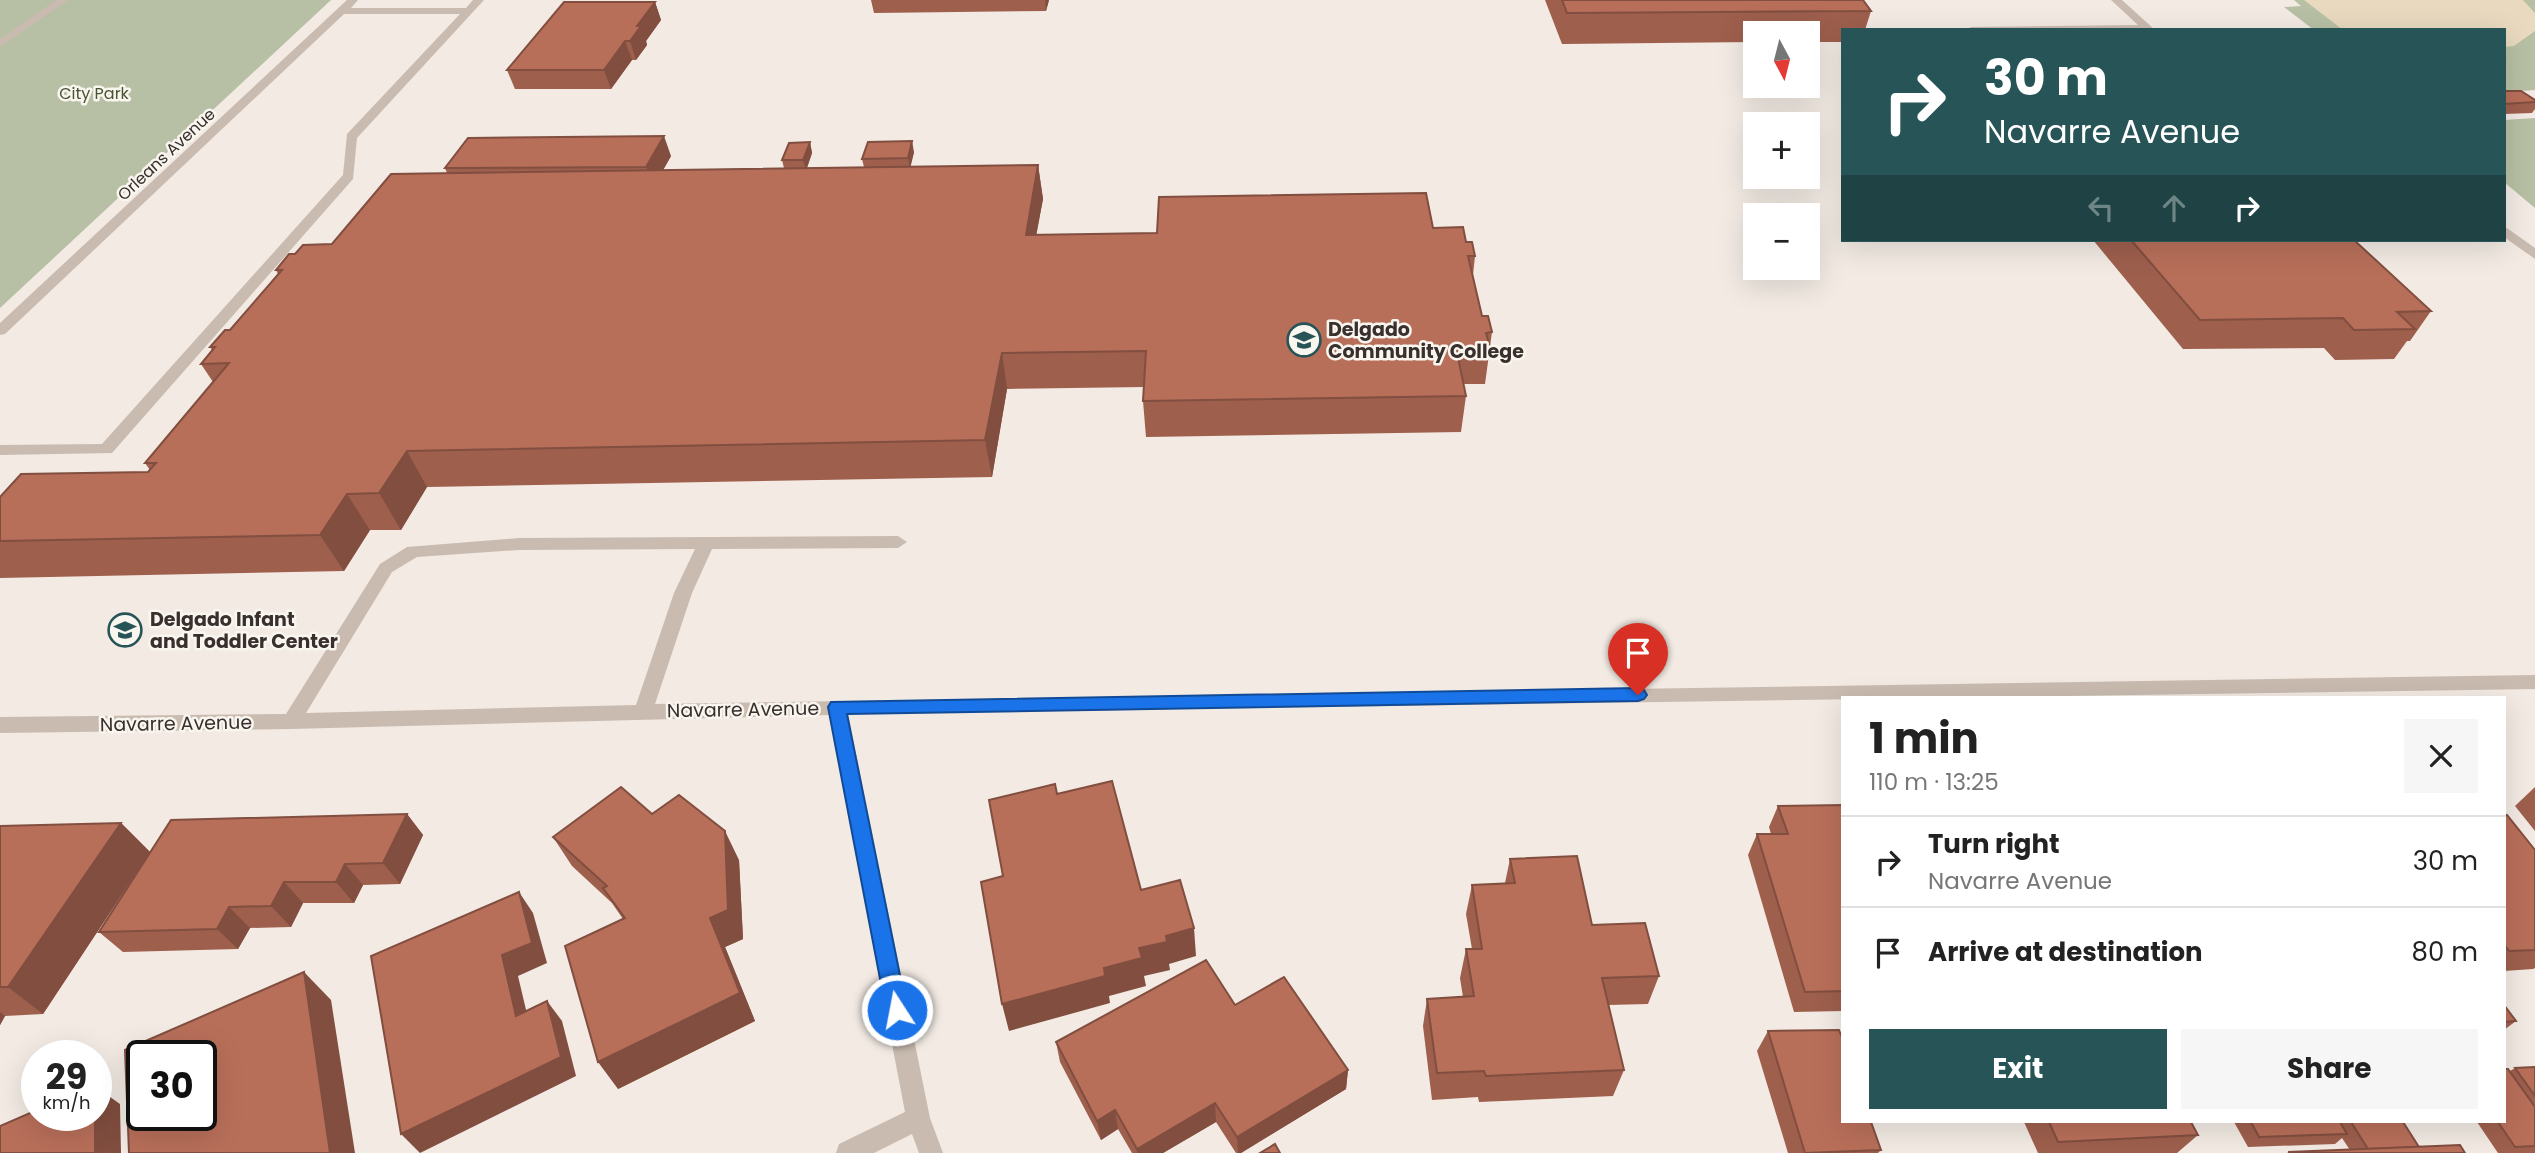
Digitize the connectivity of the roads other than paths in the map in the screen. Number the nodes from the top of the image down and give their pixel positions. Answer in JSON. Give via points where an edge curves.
{"nodes":[{"id":1,"x":63,"y":0,"type":"edge"},
{"id":2,"x":354,"y":0,"type":"edge"},
{"id":3,"x":478,"y":0,"type":"edge"},
{"id":4,"x":2116,"y":0,"type":"edge"},
{"id":5,"x":341,"y":11,"type":"junction"},
{"id":6,"x":468,"y":11,"type":"junction"},
{"id":7,"x":2148,"y":28,"type":"edge"},
{"id":8,"x":0,"y":44,"type":"edge"},
{"id":9,"x":2506,"y":232,"type":"edge"},
{"id":10,"x":2535,"y":255,"type":"edge"},
{"id":11,"x":0,"y":331,"type":"edge"},
{"id":12,"x":0,"y":450,"type":"edge"},
{"id":13,"x":898,"y":542,"type":"dead end"},
{"id":14,"x":706,"y":543,"type":"junction"},
{"id":15,"x":2535,"y":682,"type":"edge"},
{"id":16,"x":837,"y":707,"type":"junction"},
{"id":17,"x":643,"y":712,"type":"junction"},
{"id":18,"x":291,"y":721,"type":"junction"},
{"id":19,"x":0,"y":725,"type":"edge"},
{"id":20,"x":918,"y":1118,"type":"junction"},
{"id":21,"x":848,"y":1153,"type":"edge"},
{"id":22,"x":931,"y":1153,"type":"edge"}],
"edges":[{"from":1,"to":8,"type":"street"},
{"from":2,"to":5,"type":"street","name":"Orleans Avenue"},
{"from":3,"to":6,"type":"street"},
{"from":4,"to":7,"type":"street"},
{"from":5,"to":6,"type":"street"},
{"from":5,"to":11,"type":"street","name":"Orleans Avenue"},
{"from":6,"to":12,"type":"street","via":[[351,137],[349,176],[106,449]]},
{"from":9,"to":10,"type":"street"},
{"from":13,"to":14,"type":"street"},
{"from":14,"to":17,"type":"street","via":[[683,593]]},
{"from":14,"to":18,"type":"street","via":[[519,544],[413,551],[386,568]]},
{"from":15,"to":16,"type":"street","name":"Navarre Avenue"},
{"from":16,"to":17,"type":"street","name":"Navarre Avenue"},
{"from":16,"to":20,"type":"street"},
{"from":17,"to":18,"type":"street","name":"Navarre Avenue"},
{"from":18,"to":19,"type":"street","name":"Navarre Avenue"},
{"from":20,"to":21,"type":"street"},
{"from":20,"to":22,"type":"street"}]}
